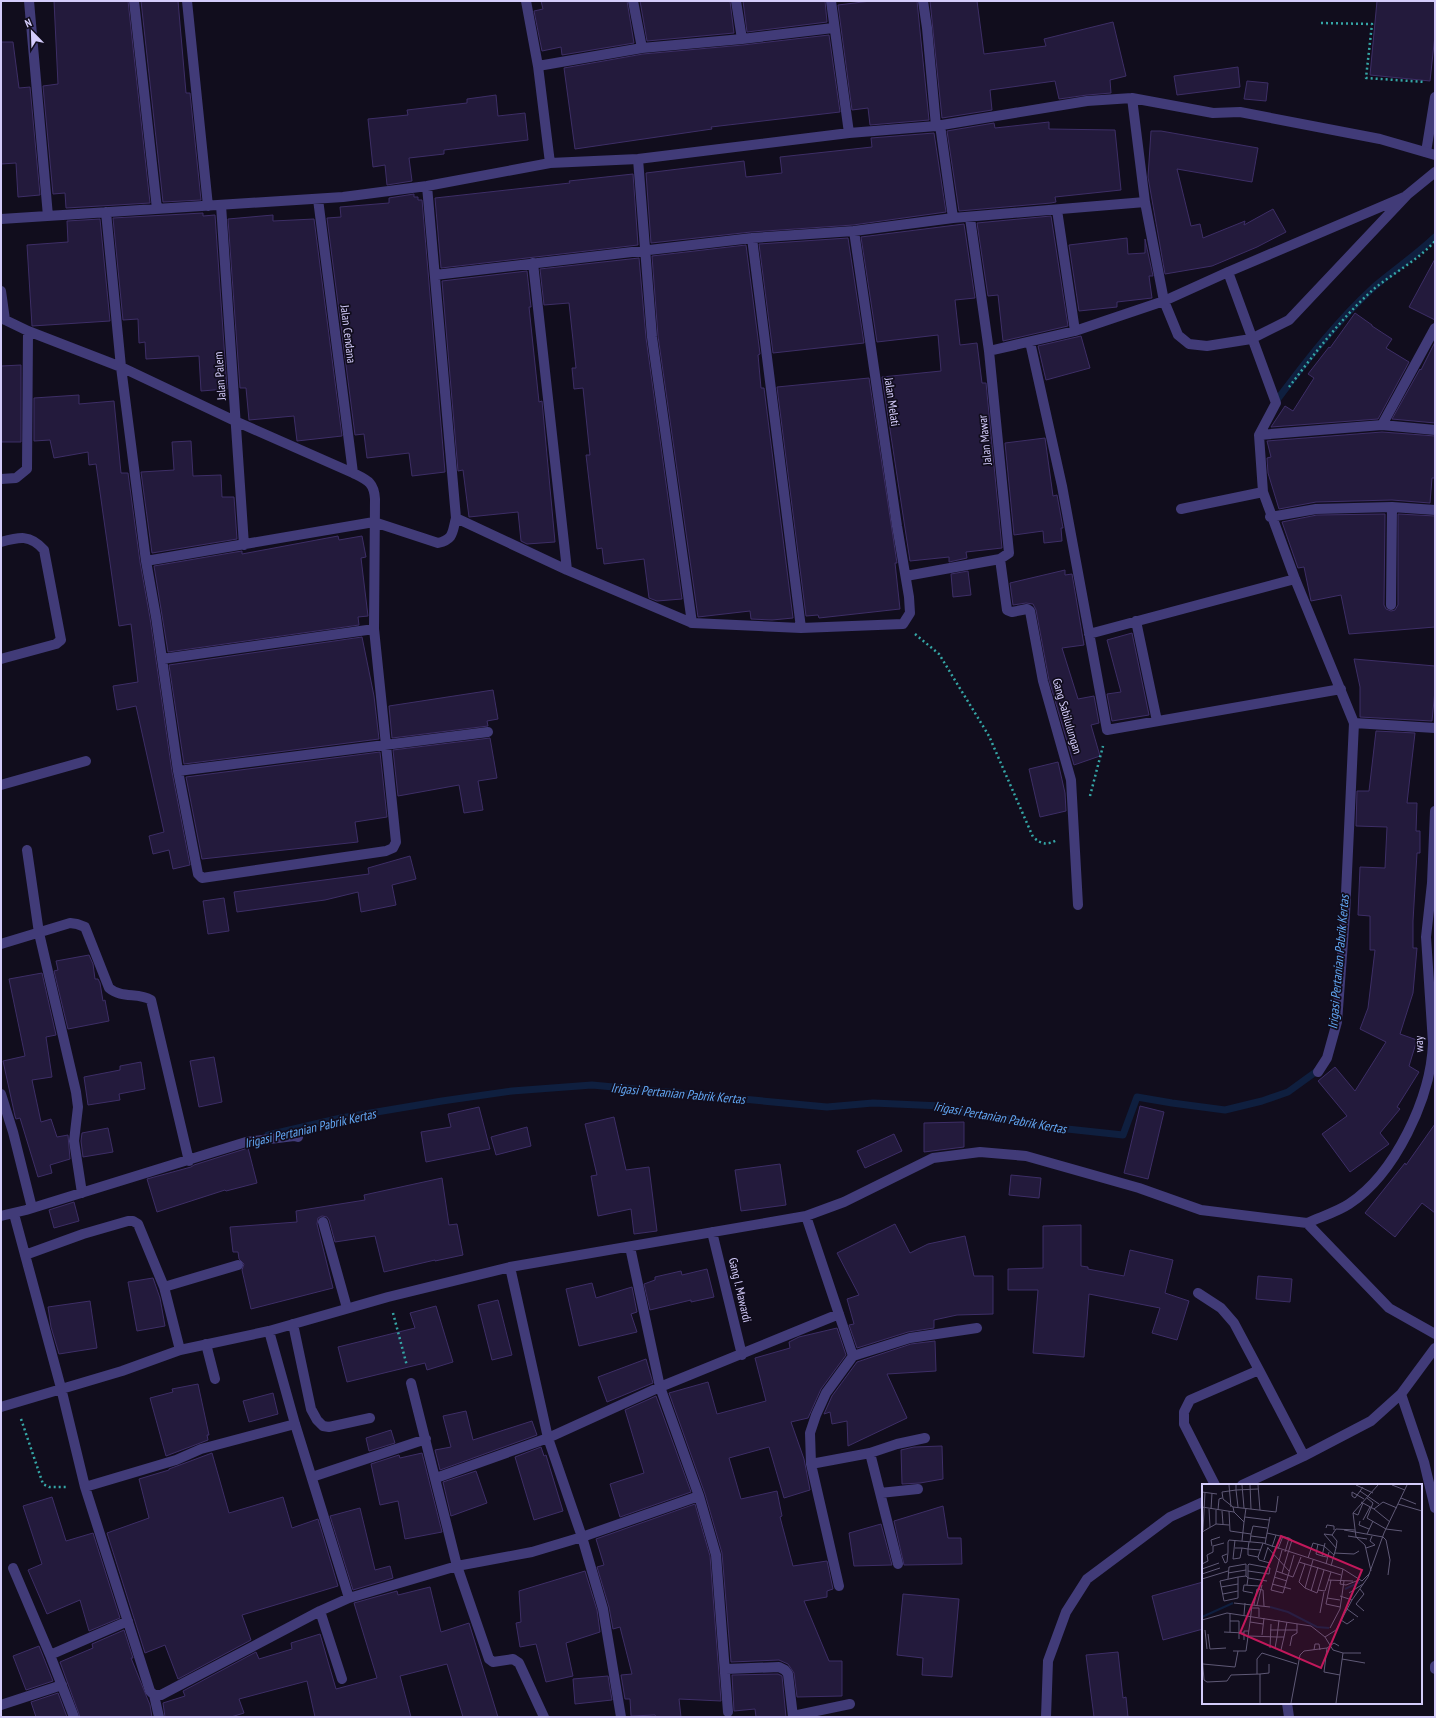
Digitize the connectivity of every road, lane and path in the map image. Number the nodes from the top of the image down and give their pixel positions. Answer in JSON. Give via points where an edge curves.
{"nodes":[{"id":1,"x":29,"y":1,"type":"edge"},
{"id":2,"x":134,"y":1,"type":"edge"},
{"id":3,"x":187,"y":1,"type":"edge"},
{"id":4,"x":526,"y":1,"type":"edge"},
{"id":5,"x":633,"y":1,"type":"edge"},
{"id":6,"x":736,"y":1,"type":"edge"},
{"id":7,"x":831,"y":1,"type":"edge"},
{"id":8,"x":923,"y":1,"type":"edge"},
{"id":9,"x":1321,"y":23,"type":"dead end"},
{"id":10,"x":833,"y":28,"type":"junction"},
{"id":11,"x":742,"y":39,"type":"junction"},
{"id":12,"x":642,"y":48,"type":"junction"},
{"id":13,"x":538,"y":66,"type":"junction"},
{"id":14,"x":1427,"y":82,"type":"dead end"},
{"id":15,"x":1435,"y":97,"type":"edge"},
{"id":16,"x":1132,"y":98,"type":"junction"},
{"id":17,"x":938,"y":125,"type":"junction"},
{"id":18,"x":849,"y":133,"type":"junction"},
{"id":19,"x":1430,"y":153,"type":"edge"},
{"id":20,"x":638,"y":159,"type":"junction"},
{"id":21,"x":550,"y":163,"type":"junction"},
{"id":22,"x":1435,"y":172,"type":"edge"},
{"id":23,"x":427,"y":186,"type":"junction"},
{"id":24,"x":1408,"y":195,"type":"junction"},
{"id":25,"x":318,"y":199,"type":"junction"},
{"id":26,"x":1145,"y":202,"type":"junction"},
{"id":27,"x":220,"y":205,"type":"junction"},
{"id":28,"x":208,"y":206,"type":"junction"},
{"id":29,"x":157,"y":209,"type":"junction"},
{"id":30,"x":1057,"y":210,"type":"junction"},
{"id":31,"x":106,"y":212,"type":"junction"},
{"id":32,"x":48,"y":216,"type":"junction"},
{"id":33,"x":954,"y":218,"type":"junction"},
{"id":34,"x":970,"y":218,"type":"junction"},
{"id":35,"x":1,"y":219,"type":"edge"},
{"id":36,"x":854,"y":231,"type":"junction"},
{"id":37,"x":752,"y":238,"type":"junction"},
{"id":38,"x":1435,"y":241,"type":"edge"},
{"id":39,"x":644,"y":250,"type":"junction"},
{"id":40,"x":533,"y":263,"type":"junction"},
{"id":41,"x":1228,"y":272,"type":"junction"},
{"id":42,"x":435,"y":275,"type":"junction"},
{"id":43,"x":1,"y":291,"type":"edge"},
{"id":44,"x":1164,"y":301,"type":"junction"},
{"id":45,"x":3,"y":319,"type":"edge"},
{"id":46,"x":1435,"y":328,"type":"edge"},
{"id":47,"x":28,"y":331,"type":"junction"},
{"id":48,"x":1075,"y":331,"type":"junction"},
{"id":49,"x":1251,"y":339,"type":"junction"},
{"id":50,"x":1030,"y":342,"type":"junction"},
{"id":51,"x":989,"y":351,"type":"junction"},
{"id":52,"x":121,"y":367,"type":"junction"},
{"id":53,"x":1276,"y":403,"type":"junction"},
{"id":54,"x":235,"y":421,"type":"junction"},
{"id":55,"x":1382,"y":425,"type":"junction"},
{"id":56,"x":1435,"y":430,"type":"edge"},
{"id":57,"x":1258,"y":435,"type":"junction"},
{"id":58,"x":353,"y":473,"type":"junction"},
{"id":59,"x":1,"y":479,"type":"edge"},
{"id":60,"x":1263,"y":492,"type":"junction"},
{"id":61,"x":1392,"y":507,"type":"junction"},
{"id":62,"x":1181,"y":510,"type":"dead end"},
{"id":63,"x":1435,"y":510,"type":"edge"},
{"id":64,"x":1270,"y":516,"type":"junction"},
{"id":65,"x":456,"y":518,"type":"junction"},
{"id":66,"x":374,"y":522,"type":"junction"},
{"id":67,"x":1,"y":542,"type":"edge"},
{"id":68,"x":244,"y":545,"type":"junction"},
{"id":69,"x":1000,"y":559,"type":"junction"},
{"id":70,"x":146,"y":561,"type":"junction"},
{"id":71,"x":567,"y":570,"type":"junction"},
{"id":72,"x":906,"y":576,"type":"junction"},
{"id":73,"x":1295,"y":579,"type":"junction"},
{"id":74,"x":1391,"y":605,"type":"dead end"},
{"id":75,"x":1136,"y":621,"type":"junction"},
{"id":76,"x":692,"y":623,"type":"junction"},
{"id":77,"x":903,"y":624,"type":"junction"},
{"id":78,"x":801,"y":628,"type":"junction"},
{"id":79,"x":374,"y":629,"type":"junction"},
{"id":80,"x":1089,"y":634,"type":"junction"},
{"id":81,"x":1,"y":659,"type":"edge"},
{"id":82,"x":162,"y":659,"type":"junction"},
{"id":83,"x":1341,"y":689,"type":"junction"},
{"id":84,"x":1157,"y":721,"type":"junction"},
{"id":85,"x":1354,"y":723,"type":"junction"},
{"id":86,"x":1435,"y":728,"type":"edge"},
{"id":87,"x":1107,"y":730,"type":"junction"},
{"id":88,"x":488,"y":732,"type":"dead end"},
{"id":89,"x":386,"y":744,"type":"junction"},
{"id":90,"x":86,"y":761,"type":"dead end"},
{"id":91,"x":178,"y":771,"type":"junction"},
{"id":92,"x":1,"y":785,"type":"edge"},
{"id":93,"x":1089,"y":802,"type":"dead end"},
{"id":94,"x":1435,"y":811,"type":"edge"},
{"id":95,"x":1074,"y":832,"type":"junction"},
{"id":96,"x":26,"y":850,"type":"dead end"},
{"id":97,"x":1433,"y":883,"type":"edge"},
{"id":98,"x":1078,"y":905,"type":"dead end"},
{"id":99,"x":39,"y":932,"type":"junction"},
{"id":100,"x":1,"y":944,"type":"edge"},
{"id":101,"x":1434,"y":1044,"type":"edge"},
{"id":102,"x":1318,"y":1072,"type":"dead end"},
{"id":103,"x":1,"y":1094,"type":"edge"},
{"id":104,"x":298,"y":1137,"type":"dead end"},
{"id":105,"x":189,"y":1161,"type":"junction"},
{"id":106,"x":82,"y":1193,"type":"junction"},
{"id":107,"x":32,"y":1208,"type":"junction"},
{"id":108,"x":14,"y":1214,"type":"junction"},
{"id":109,"x":1,"y":1216,"type":"edge"},
{"id":110,"x":806,"y":1216,"type":"junction"},
{"id":111,"x":323,"y":1222,"type":"dead end"},
{"id":112,"x":1307,"y":1223,"type":"junction"},
{"id":113,"x":712,"y":1232,"type":"junction"},
{"id":114,"x":630,"y":1247,"type":"junction"},
{"id":115,"x":25,"y":1255,"type":"junction"},
{"id":116,"x":238,"y":1265,"type":"dead end"},
{"id":117,"x":510,"y":1267,"type":"junction"},
{"id":118,"x":164,"y":1287,"type":"junction"},
{"id":119,"x":1198,"y":1293,"type":"dead end"},
{"id":120,"x":388,"y":1297,"type":"junction"},
{"id":121,"x":347,"y":1308,"type":"junction"},
{"id":122,"x":839,"y":1314,"type":"junction"},
{"id":123,"x":293,"y":1324,"type":"junction"},
{"id":124,"x":977,"y":1328,"type":"dead end"},
{"id":125,"x":269,"y":1330,"type":"junction"},
{"id":126,"x":1435,"y":1334,"type":"edge"},
{"id":127,"x":206,"y":1344,"type":"junction"},
{"id":128,"x":1435,"y":1348,"type":"edge"},
{"id":129,"x":180,"y":1350,"type":"junction"},
{"id":130,"x":742,"y":1355,"type":"junction"},
{"id":131,"x":852,"y":1356,"type":"junction"},
{"id":132,"x":1259,"y":1370,"type":"junction"},
{"id":133,"x":215,"y":1379,"type":"dead end"},
{"id":134,"x":411,"y":1383,"type":"joint"},
{"id":135,"x":660,"y":1387,"type":"junction"},
{"id":136,"x":61,"y":1388,"type":"junction"},
{"id":137,"x":1401,"y":1394,"type":"junction"},
{"id":138,"x":16,"y":1403,"type":"junction"},
{"id":139,"x":1,"y":1407,"type":"edge"},
{"id":140,"x":370,"y":1418,"type":"dead end"},
{"id":141,"x":295,"y":1424,"type":"junction"},
{"id":142,"x":548,"y":1438,"type":"junction"},
{"id":143,"x":925,"y":1438,"type":"dead end"},
{"id":144,"x":426,"y":1439,"type":"junction"},
{"id":145,"x":870,"y":1453,"type":"junction"},
{"id":146,"x":1304,"y":1456,"type":"junction"},
{"id":147,"x":811,"y":1464,"type":"junction"},
{"id":148,"x":312,"y":1477,"type":"junction"},
{"id":149,"x":436,"y":1478,"type":"junction"},
{"id":150,"x":1214,"y":1484,"type":"edge"},
{"id":151,"x":1244,"y":1484,"type":"edge"},
{"id":152,"x":85,"y":1487,"type":"junction"},
{"id":153,"x":918,"y":1489,"type":"dead end"},
{"id":154,"x":880,"y":1493,"type":"junction"},
{"id":155,"x":699,"y":1496,"type":"junction"},
{"id":156,"x":1202,"y":1502,"type":"edge"},
{"id":157,"x":1435,"y":1508,"type":"edge"},
{"id":158,"x":582,"y":1537,"type":"junction"},
{"id":159,"x":898,"y":1564,"type":"dead end"},
{"id":160,"x":457,"y":1566,"type":"junction"},
{"id":161,"x":13,"y":1568,"type":"dead end"},
{"id":162,"x":839,"y":1586,"type":"dead end"},
{"id":163,"x":349,"y":1598,"type":"junction"},
{"id":164,"x":320,"y":1611,"type":"junction"},
{"id":165,"x":128,"y":1621,"type":"junction"},
{"id":166,"x":50,"y":1655,"type":"junction"},
{"id":167,"x":1435,"y":1666,"type":"edge"},
{"id":168,"x":726,"y":1669,"type":"junction"},
{"id":169,"x":1435,"y":1669,"type":"edge"},
{"id":170,"x":342,"y":1679,"type":"dead end"},
{"id":171,"x":62,"y":1685,"type":"junction"},
{"id":172,"x":154,"y":1695,"type":"junction"},
{"id":173,"x":850,"y":1704,"type":"dead end"},
{"id":174,"x":1286,"y":1704,"type":"edge"},
{"id":175,"x":1,"y":1705,"type":"edge"},
{"id":176,"x":728,"y":1712,"type":"dead end"},
{"id":177,"x":793,"y":1716,"type":"edge"},
{"id":178,"x":74,"y":1717,"type":"edge"},
{"id":179,"x":159,"y":1717,"type":"edge"},
{"id":180,"x":544,"y":1717,"type":"edge"},
{"id":181,"x":621,"y":1717,"type":"edge"},
{"id":182,"x":1046,"y":1717,"type":"edge"},
{"id":183,"x":1290,"y":1717,"type":"edge"}],
"edges":[{"from":1,"to":32,"type":"street"},
{"from":2,"to":29,"type":"street"},
{"from":3,"to":28,"type":"street"},
{"from":4,"to":13,"type":"street"},
{"from":5,"to":12,"type":"street"},
{"from":6,"to":11,"type":"street"},
{"from":7,"to":10,"type":"street"},
{"from":8,"to":17,"type":"street"},
{"from":9,"to":14,"type":"path","via":[[1372,24],[1366,78]]},
{"from":10,"to":11,"type":"street"},
{"from":10,"to":18,"type":"street"},
{"from":11,"to":12,"type":"street"},
{"from":12,"to":13,"type":"street"},
{"from":13,"to":21,"type":"street"},
{"from":15,"to":19,"type":"street"},
{"from":16,"to":17,"type":"street","via":[[1087,101]]},
{"from":16,"to":19,"type":"street","via":[[1213,113],[1240,112],[1380,139]]},
{"from":16,"to":26,"type":"street"},
{"from":17,"to":18,"type":"street"},
{"from":17,"to":33,"type":"street"},
{"from":18,"to":20,"type":"street"},
{"from":20,"to":21,"type":"street"},
{"from":20,"to":39,"type":"street"},
{"from":21,"to":23,"type":"street"},
{"from":22,"to":24,"type":"street"},
{"from":23,"to":25,"type":"street"},
{"from":23,"to":42,"type":"street"},
{"from":24,"to":41,"type":"street"},
{"from":24,"to":49,"type":"street","via":[[1289,320]]},
{"from":25,"to":27,"type":"street"},
{"from":25,"to":58,"type":"street","name":"Jalan Cendana"},
{"from":26,"to":30,"type":"street"},
{"from":26,"to":44,"type":"street"},
{"from":27,"to":28,"type":"street"},
{"from":27,"to":54,"type":"street","name":"Jalan Palem"},
{"from":28,"to":29,"type":"street"},
{"from":29,"to":31,"type":"street"},
{"from":30,"to":34,"type":"street"},
{"from":30,"to":48,"type":"street"},
{"from":31,"to":32,"type":"street"},
{"from":31,"to":52,"type":"street"},
{"from":32,"to":35,"type":"street"},
{"from":33,"to":34,"type":"street"},
{"from":33,"to":36,"type":"street"},
{"from":34,"to":51,"type":"street","name":"Jalan Mawar"},
{"from":36,"to":37,"type":"street"},
{"from":36,"to":72,"type":"street","name":"Jalan Melati"},
{"from":37,"to":39,"type":"street"},
{"from":37,"to":78,"type":"street"},
{"from":38,"to":53,"type":"path","via":[[1427,250],[1375,289],[1327,338]]},
{"from":39,"to":40,"type":"street"},
{"from":39,"to":76,"type":"street","via":[[652,337]]},
{"from":40,"to":42,"type":"street"},
{"from":40,"to":71,"type":"street"},
{"from":41,"to":44,"type":"street"},
{"from":41,"to":49,"type":"street"},
{"from":42,"to":65,"type":"street"},
{"from":43,"to":45,"type":"street"},
{"from":44,"to":48,"type":"street"},
{"from":44,"to":49,"type":"street","via":[[1178,336],[1189,344],[1207,346]]},
{"from":45,"to":47,"type":"street"},
{"from":46,"to":55,"type":"street"},
{"from":47,"to":52,"type":"street"},
{"from":47,"to":59,"type":"street","via":[[27,468],[16,478]]},
{"from":48,"to":50,"type":"street"},
{"from":49,"to":53,"type":"street"},
{"from":50,"to":51,"type":"street"},
{"from":50,"to":80,"type":"street","via":[[1062,486]]},
{"from":51,"to":69,"type":"street","name":"Jalan Mawar","via":[[1009,550],[1007,555]]},
{"from":52,"to":54,"type":"street"},
{"from":52,"to":70,"type":"street"},
{"from":53,"to":57,"type":"street"},
{"from":54,"to":58,"type":"street"},
{"from":54,"to":68,"type":"street","name":"Jalan Palem"},
{"from":55,"to":56,"type":"street"},
{"from":55,"to":57,"type":"street"},
{"from":57,"to":60,"type":"street"},
{"from":58,"to":66,"type":"street","via":[[367,480],[374,489]]},
{"from":60,"to":62,"type":"street"},
{"from":60,"to":64,"type":"street"},
{"from":61,"to":63,"type":"street"},
{"from":61,"to":64,"type":"street","via":[[1316,509]]},
{"from":61,"to":74,"type":"street"},
{"from":64,"to":73,"type":"street"},
{"from":65,"to":66,"type":"street","via":[[448,541],[438,544]]},
{"from":65,"to":71,"type":"street"},
{"from":66,"to":68,"type":"street"},
{"from":66,"to":79,"type":"street"},
{"from":67,"to":81,"type":"street","via":[[20,537],[28,538],[44,550],[60,640],[56,644]]},
{"from":68,"to":70,"type":"street"},
{"from":69,"to":72,"type":"street"},
{"from":69,"to":95,"type":"street","name":"Gang Sabilulungan","via":[[1007,610],[1030,611],[1043,681],[1070,780]]},
{"from":70,"to":82,"type":"street"},
{"from":71,"to":76,"type":"street"},
{"from":72,"to":77,"type":"street","name":"Jalan Melati","via":[[910,612]]},
{"from":73,"to":75,"type":"street"},
{"from":73,"to":83,"type":"street"},
{"from":75,"to":80,"type":"street"},
{"from":75,"to":84,"type":"street"},
{"from":76,"to":78,"type":"street"},
{"from":77,"to":78,"type":"street"},
{"from":77,"to":95,"type":"path","via":[[940,654],[989,736],[1033,837],[1040,843],[1049,844]]},
{"from":79,"to":82,"type":"street"},
{"from":79,"to":89,"type":"street"},
{"from":80,"to":87,"type":"street"},
{"from":82,"to":91,"type":"street"},
{"from":83,"to":84,"type":"street"},
{"from":83,"to":85,"type":"street"},
{"from":84,"to":87,"type":"street"},
{"from":85,"to":86,"type":"street"},
{"from":85,"to":102,"type":"street","via":[[1337,1022],[1327,1058]]},
{"from":87,"to":93,"type":"path"},
{"from":88,"to":89,"type":"street"},
{"from":89,"to":91,"type":"street"},
{"from":89,"to":91,"type":"street","via":[[396,842],[393,848],[379,853],[202,878],[198,874]]},
{"from":90,"to":92,"type":"street"},
{"from":94,"to":97,"type":"street","name":"way"},
{"from":95,"to":98,"type":"street","name":"Gang Sabilulungan"},
{"from":96,"to":99,"type":"street"},
{"from":97,"to":101,"type":"street","name":"way","via":[[1426,937]]},
{"from":99,"to":100,"type":"street"},
{"from":99,"to":105,"type":"street","via":[[70,924],[85,927],[109,988],[115,993],[145,996],[151,1000]]},
{"from":99,"to":106,"type":"street","via":[[76,1092],[78,1107],[74,1141]]},
{"from":101,"to":112,"type":"street","name":"way","via":[[1432,1061],[1417,1113],[1388,1166],[1367,1191],[1348,1205]]},
{"from":103,"to":107,"type":"street"},
{"from":104,"to":105,"type":"street","via":[[246,1142]]},
{"from":105,"to":106,"type":"street"},
{"from":106,"to":107,"type":"street"},
{"from":107,"to":108,"type":"street"},
{"from":108,"to":109,"type":"street"},
{"from":108,"to":115,"type":"street"},
{"from":110,"to":112,"type":"street","via":[[844,1202],[933,1158],[980,1152],[1026,1156],[1139,1188],[1201,1210]]},
{"from":110,"to":113,"type":"street"},
{"from":110,"to":122,"type":"street"},
{"from":111,"to":121,"type":"street"},
{"from":112,"to":126,"type":"street","via":[[1388,1308]]},
{"from":113,"to":114,"type":"street"},
{"from":113,"to":130,"type":"street","name":"Gang I. Mawardi"},
{"from":114,"to":117,"type":"street"},
{"from":114,"to":135,"type":"street"},
{"from":115,"to":118,"type":"street","via":[[83,1234],[133,1221],[138,1224]]},
{"from":115,"to":136,"type":"street"},
{"from":116,"to":118,"type":"street"},
{"from":117,"to":120,"type":"street"},
{"from":117,"to":142,"type":"street"},
{"from":118,"to":129,"type":"street"},
{"from":119,"to":132,"type":"street","via":[[1222,1308],[1234,1323]]},
{"from":120,"to":121,"type":"street"},
{"from":120,"to":134,"type":"path"},
{"from":121,"to":123,"type":"street"},
{"from":122,"to":130,"type":"street"},
{"from":122,"to":131,"type":"street"},
{"from":123,"to":125,"type":"street"},
{"from":123,"to":140,"type":"street","via":[[311,1409],[317,1420],[323,1426],[329,1427]]},
{"from":124,"to":131,"type":"street","via":[[910,1338]]},
{"from":125,"to":127,"type":"street"},
{"from":125,"to":141,"type":"street"},
{"from":127,"to":129,"type":"street"},
{"from":127,"to":133,"type":"street"},
{"from":128,"to":137,"type":"street"},
{"from":129,"to":136,"type":"street","via":[[122,1371]]},
{"from":130,"to":135,"type":"street"},
{"from":131,"to":147,"type":"street","via":[[826,1393],[816,1414],[810,1433]]},
{"from":132,"to":146,"type":"street"},
{"from":132,"to":150,"type":"street","via":[[1190,1400],[1184,1412],[1184,1424]]},
{"from":134,"to":144,"type":"street"},
{"from":135,"to":142,"type":"street"},
{"from":135,"to":155,"type":"street"},
{"from":136,"to":138,"type":"street"},
{"from":136,"to":152,"type":"street"},
{"from":137,"to":146,"type":"street","via":[[1371,1421]]},
{"from":137,"to":157,"type":"street","via":[[1424,1462]]},
{"from":138,"to":139,"type":"street"},
{"from":138,"to":152,"type":"path","via":[[43,1484],[49,1487]]},
{"from":141,"to":148,"type":"street"},
{"from":141,"to":152,"type":"street","via":[[200,1449],[176,1460]]},
{"from":142,"to":149,"type":"street"},
{"from":142,"to":158,"type":"street"},
{"from":143,"to":145,"type":"street"},
{"from":144,"to":148,"type":"street"},
{"from":144,"to":149,"type":"street"},
{"from":145,"to":147,"type":"street"},
{"from":145,"to":154,"type":"street"},
{"from":146,"to":151,"type":"street"},
{"from":147,"to":162,"type":"street"},
{"from":148,"to":163,"type":"street"},
{"from":149,"to":160,"type":"street"},
{"from":152,"to":165,"type":"street"},
{"from":153,"to":154,"type":"street"},
{"from":154,"to":159,"type":"street"},
{"from":155,"to":158,"type":"street"},
{"from":155,"to":168,"type":"street","via":[[716,1555]]},
{"from":156,"to":182,"type":"street","via":[[1170,1517],[1087,1579],[1066,1612],[1048,1661]]},
{"from":158,"to":160,"type":"street","via":[[532,1552]]},
{"from":158,"to":181,"type":"street","via":[[603,1609]]},
{"from":160,"to":163,"type":"street"},
{"from":160,"to":180,"type":"street","via":[[489,1659],[493,1662],[513,1659],[519,1663]]},
{"from":161,"to":166,"type":"street"},
{"from":163,"to":164,"type":"street"},
{"from":164,"to":170,"type":"street"},
{"from":164,"to":172,"type":"street","via":[[161,1695]]},
{"from":165,"to":166,"type":"street"},
{"from":165,"to":172,"type":"street","via":[[150,1691]]},
{"from":166,"to":171,"type":"street"},
{"from":167,"to":169,"type":"street"},
{"from":168,"to":176,"type":"street"},
{"from":168,"to":177,"type":"street","via":[[779,1667],[785,1670],[788,1674]]},
{"from":171,"to":175,"type":"street"},
{"from":171,"to":178,"type":"street"},
{"from":172,"to":179,"type":"street"},
{"from":173,"to":177,"type":"street"},
{"from":174,"to":183,"type":"street"}]}
